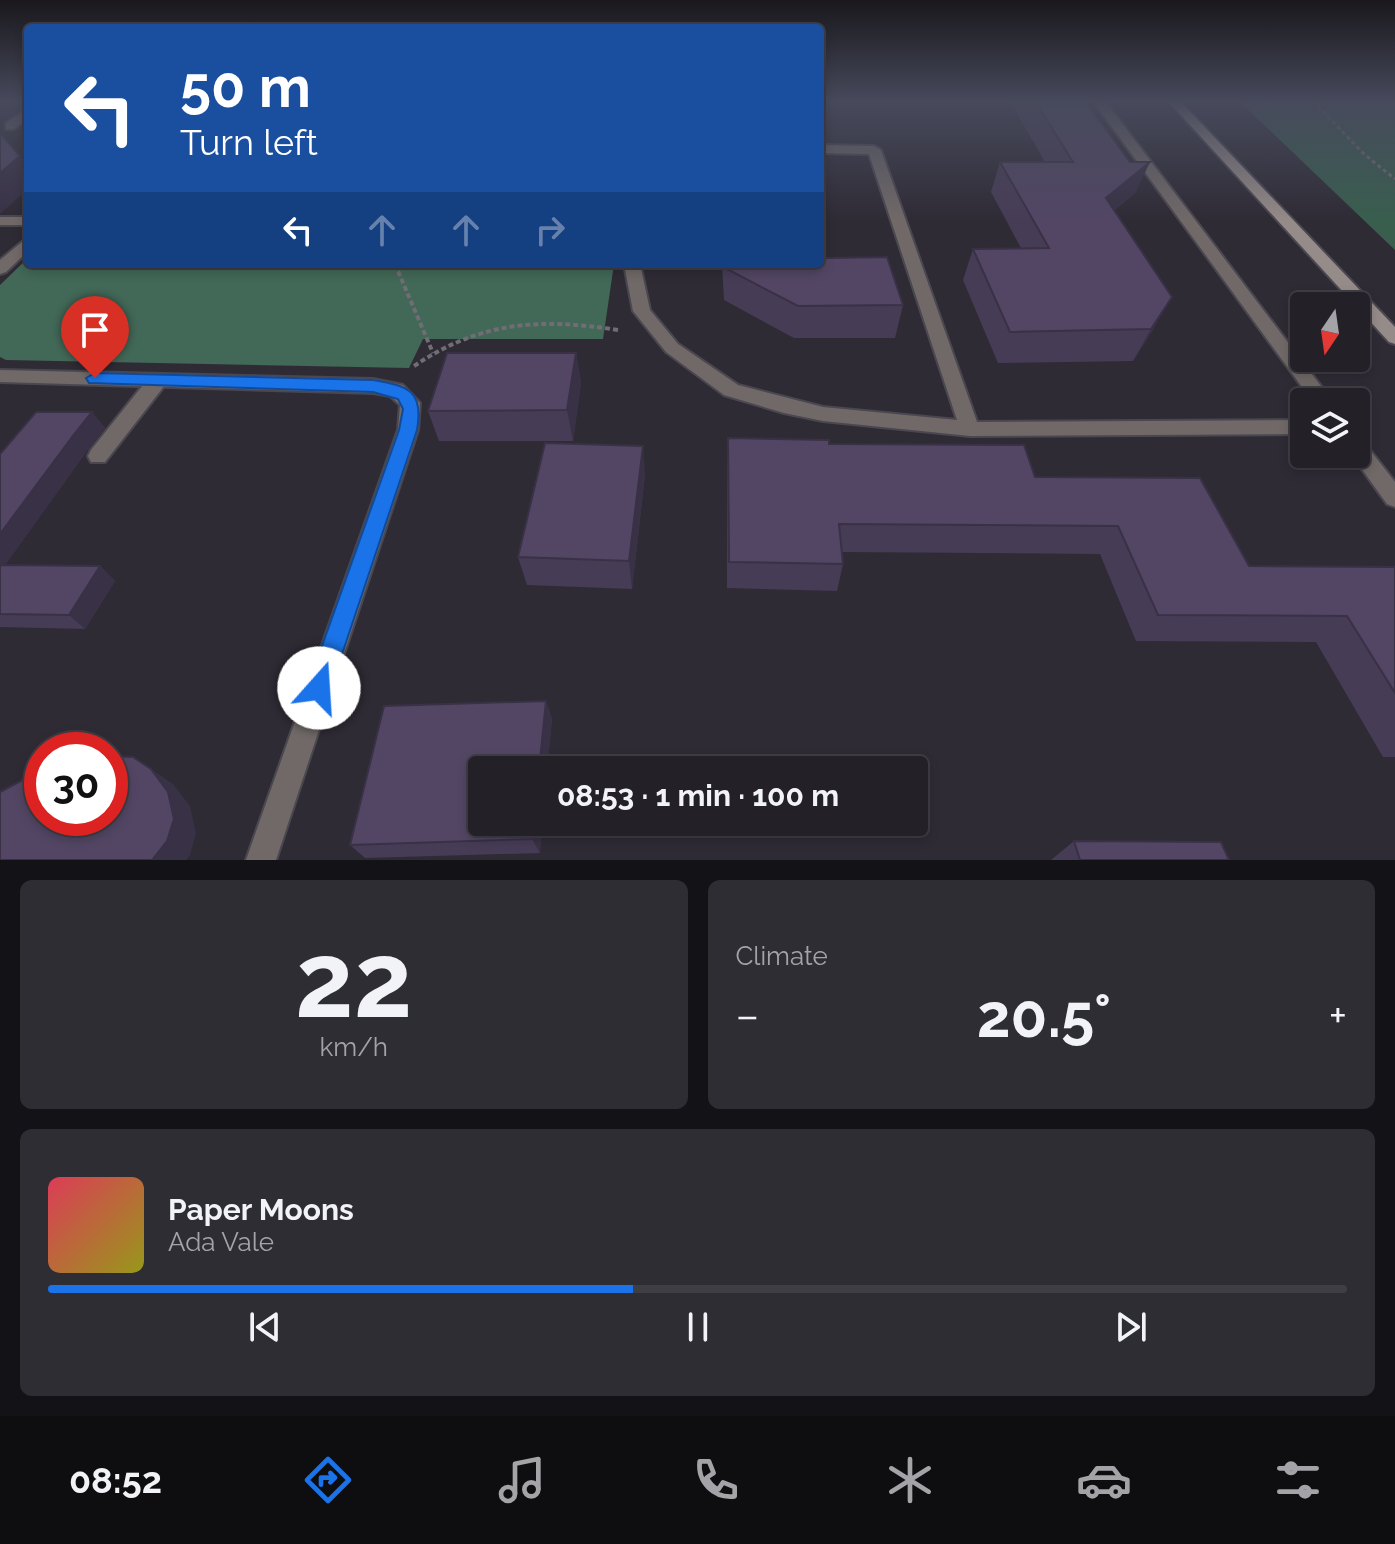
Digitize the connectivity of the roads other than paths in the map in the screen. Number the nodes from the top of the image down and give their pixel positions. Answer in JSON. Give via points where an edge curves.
{"nodes":[{"id":1,"x":1129,"y":141,"type":"edge"},
{"id":2,"x":1211,"y":141,"type":"edge"},
{"id":3,"x":824,"y":149,"type":"edge"},
{"id":4,"x":0,"y":221,"type":"edge"},
{"id":5,"x":24,"y":221,"type":"edge"},
{"id":6,"x":24,"y":246,"type":"edge"},
{"id":7,"x":633,"y":268,"type":"edge"},
{"id":8,"x":0,"y":269,"type":"edge"},
{"id":9,"x":1395,"y":338,"type":"edge"},
{"id":10,"x":0,"y":376,"type":"edge"},
{"id":11,"x":158,"y":380,"type":"junction"},
{"id":12,"x":1313,"y":388,"type":"edge"},
{"id":13,"x":1290,"y":427,"type":"edge"},
{"id":14,"x":970,"y":429,"type":"junction"},
{"id":15,"x":98,"y":456,"type":"dead end"},
{"id":16,"x":1370,"y":465,"type":"edge"},
{"id":17,"x":1395,"y":498,"type":"edge"},
{"id":18,"x":261,"y":860,"type":"edge"}],
"edges":[{"from":1,"to":12,"type":"street"},
{"from":2,"to":9,"type":"main road"},
{"from":3,"to":14,"type":"street","via":[[874,150]]},
{"from":4,"to":5,"type":"street"},
{"from":6,"to":8,"type":"street"},
{"from":7,"to":14,"type":"street","via":[[642,311],[666,341],[714,380],[751,397],[823,414]]},
{"from":10,"to":11,"type":"street"},
{"from":11,"to":15,"type":"street"},
{"from":11,"to":18,"type":"street","via":[[373,386],[406,396],[411,416]]},
{"from":13,"to":14,"type":"street"},
{"from":16,"to":17,"type":"street"}]}
